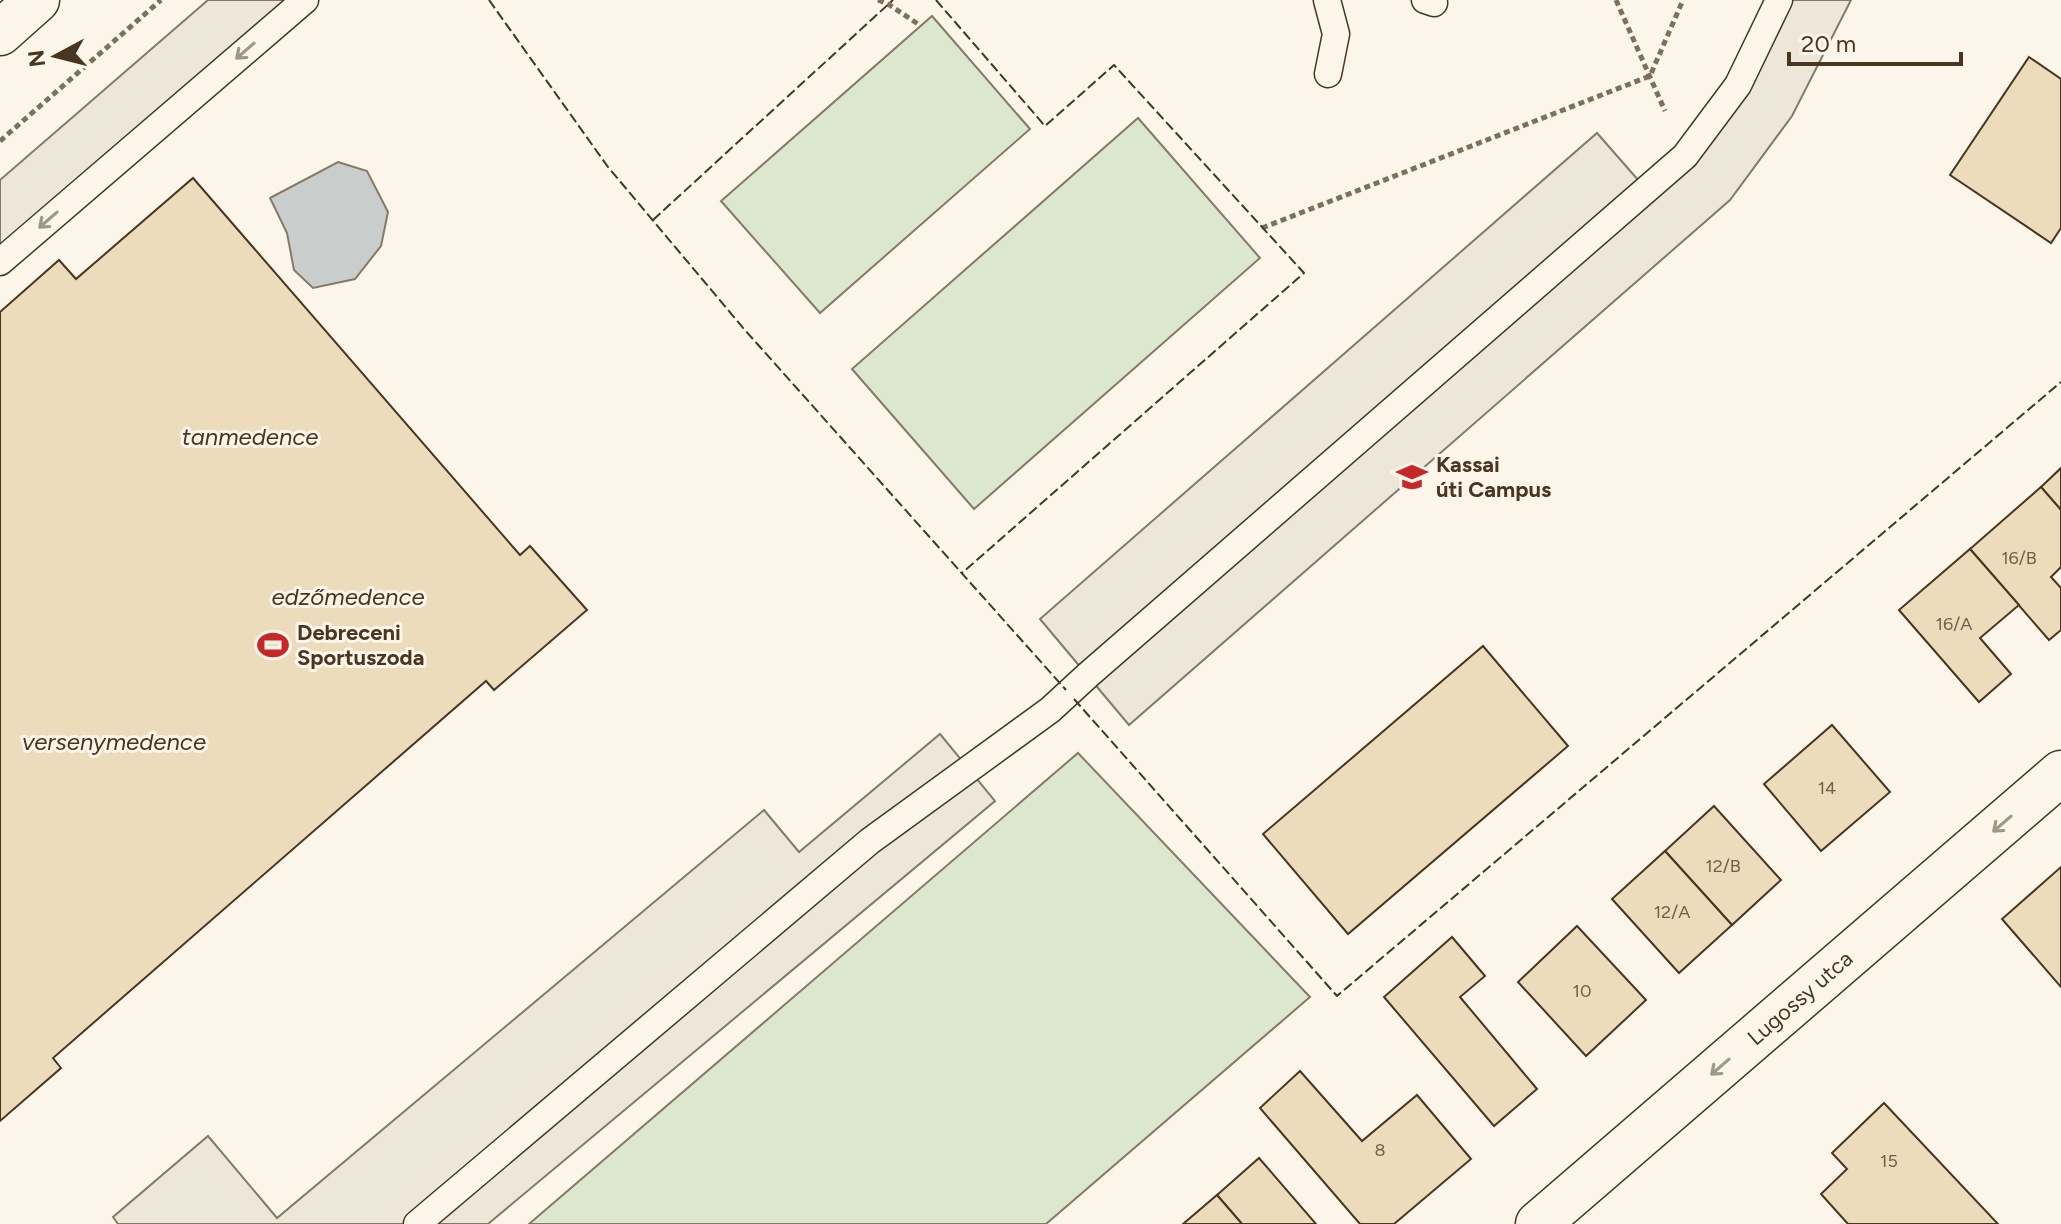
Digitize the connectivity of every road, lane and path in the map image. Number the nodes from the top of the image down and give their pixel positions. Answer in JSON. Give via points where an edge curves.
{"nodes":[{"id":1,"x":37,"y":0,"type":"edge"},
{"id":2,"x":161,"y":0,"type":"edge"},
{"id":3,"x":305,"y":0,"type":"edge"},
{"id":4,"x":878,"y":0,"type":"edge"},
{"id":5,"x":1327,"y":0,"type":"edge"},
{"id":6,"x":1616,"y":0,"type":"edge"},
{"id":7,"x":1683,"y":0,"type":"edge"},
{"id":8,"x":1779,"y":0,"type":"edge"},
{"id":9,"x":921,"y":26,"type":"dead end"},
{"id":10,"x":0,"y":33,"type":"edge"},
{"id":11,"x":1328,"y":74,"type":"dead end"},
{"id":12,"x":1650,"y":76,"type":"junction"},
{"id":13,"x":0,"y":141,"type":"edge"},
{"id":14,"x":1685,"y":156,"type":"junction"},
{"id":15,"x":1262,"y":228,"type":"dead end"},
{"id":16,"x":0,"y":262,"type":"edge"},
{"id":17,"x":2061,"y":773,"type":"edge"},
{"id":18,"x":417,"y":1224,"type":"edge"},
{"id":19,"x":1538,"y":1224,"type":"edge"}],
"edges":[{"from":1,"to":10,"type":"street"},
{"from":2,"to":13,"type":"path"},
{"from":3,"to":16,"type":"lane","one_way":true},
{"from":4,"to":9,"type":"path"},
{"from":5,"to":11,"type":"lane","via":[[1336,34]]},
{"from":6,"to":12,"type":"path"},
{"from":7,"to":12,"type":"path"},
{"from":8,"to":14,"type":"lane","via":[[1738,85]]},
{"from":12,"to":14,"type":"path"},
{"from":12,"to":15,"type":"path"},
{"from":14,"to":18,"type":"lane","via":[[1069,694],[870,841]]},
{"from":17,"to":19,"type":"street","name":"Lugossy utca","one_way":true}]}
